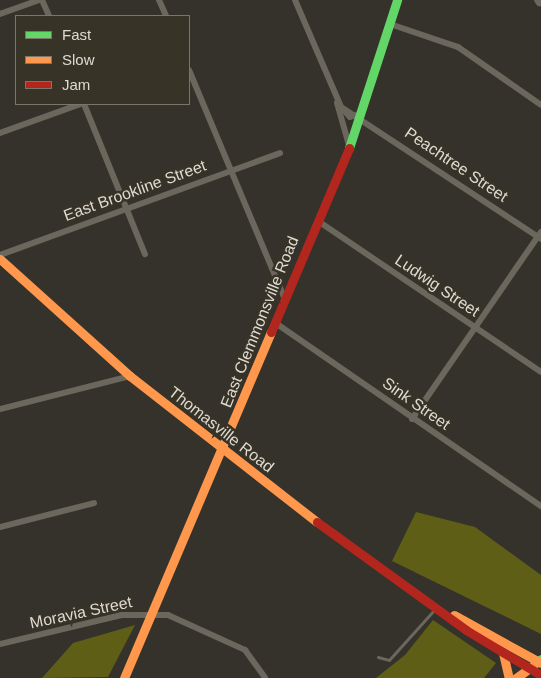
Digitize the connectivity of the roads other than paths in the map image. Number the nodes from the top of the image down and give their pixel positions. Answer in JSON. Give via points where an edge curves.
{"nodes":[{"id":1,"x":40,"y":0,"type":"edge"},
{"id":2,"x":159,"y":0,"type":"edge"},
{"id":3,"x":294,"y":0,"type":"edge"},
{"id":4,"x":396,"y":0,"type":"edge"},
{"id":5,"x":0,"y":14,"type":"edge"},
{"id":6,"x":48,"y":15,"type":"edge"},
{"id":7,"x":166,"y":15,"type":"edge"},
{"id":8,"x":390,"y":24,"type":"junction"},
{"id":9,"x":190,"y":72,"type":"edge"},
{"id":10,"x":337,"y":99,"type":"junction"},
{"id":11,"x":77,"y":105,"type":"edge"},
{"id":12,"x":84,"y":105,"type":"edge"},
{"id":13,"x":541,"y":105,"type":"edge"},
{"id":14,"x":358,"y":116,"type":"junction"},
{"id":15,"x":0,"y":133,"type":"edge"},
{"id":16,"x":349,"y":147,"type":"junction"},
{"id":17,"x":280,"y":153,"type":"dead end"},
{"id":18,"x":231,"y":171,"type":"junction"},
{"id":19,"x":126,"y":208,"type":"junction"},
{"id":20,"x":318,"y":221,"type":"junction"},
{"id":21,"x":540,"y":236,"type":"edge"},
{"id":22,"x":145,"y":254,"type":"dead end"},
{"id":23,"x":0,"y":257,"type":"edge"},
{"id":24,"x":286,"y":300,"type":"junction"},
{"id":25,"x":277,"y":324,"type":"junction"},
{"id":26,"x":475,"y":328,"type":"junction"},
{"id":27,"x":541,"y":372,"type":"edge"},
{"id":28,"x":130,"y":376,"type":"junction"},
{"id":29,"x":0,"y":409,"type":"edge"},
{"id":30,"x":412,"y":419,"type":"junction"},
{"id":31,"x":223,"y":452,"type":"junction"},
{"id":32,"x":94,"y":503,"type":"dead end"},
{"id":33,"x":541,"y":506,"type":"edge"},
{"id":34,"x":0,"y":527,"type":"edge"},
{"id":35,"x":436,"y":607,"type":"junction"},
{"id":36,"x":152,"y":614,"type":"junction"},
{"id":37,"x":0,"y":644,"type":"edge"},
{"id":38,"x":503,"y":652,"type":"junction"},
{"id":39,"x":378,"y":657,"type":"dead end"},
{"id":40,"x":540,"y":661,"type":"edge"},
{"id":41,"x":529,"y":669,"type":"junction"},
{"id":42,"x":541,"y":676,"type":"edge"},
{"id":43,"x":124,"y":678,"type":"edge"},
{"id":44,"x":265,"y":678,"type":"edge"},
{"id":45,"x":509,"y":678,"type":"edge"},
{"id":46,"x":516,"y":678,"type":"edge"}],
"edges":[{"from":1,"to":5,"type":"street"},
{"from":1,"to":6,"type":"street"},
{"from":2,"to":7,"type":"street"},
{"from":3,"to":10,"type":"street","name":"Peachtree Street"},
{"from":4,"to":8,"type":"main road","name":"East Clemmonsville Road"},
{"from":8,"to":13,"type":"street","via":[[458,47]]},
{"from":8,"to":14,"type":"main road","name":"East Clemmonsville Road"},
{"from":9,"to":18,"type":"street"},
{"from":10,"to":14,"type":"street","name":"Peachtree Street","via":[[350,116]]},
{"from":10,"to":16,"type":"street"},
{"from":11,"to":15,"type":"street"},
{"from":12,"to":19,"type":"street"},
{"from":14,"to":16,"type":"main road","name":"East Clemmonsville Road"},
{"from":14,"to":21,"type":"street","name":"Peachtree Street"},
{"from":16,"to":20,"type":"main road","name":"East Clemmonsville Road"},
{"from":17,"to":18,"type":"street","name":"East Brookline Street"},
{"from":18,"to":19,"type":"street","name":"East Brookline Street"},
{"from":18,"to":24,"type":"street"},
{"from":19,"to":22,"type":"street"},
{"from":19,"to":23,"type":"street","name":"East Brookline Street"},
{"from":20,"to":24,"type":"main road","name":"East Clemmonsville Road"},
{"from":20,"to":26,"type":"street","name":"Ludwig Street"},
{"from":21,"to":26,"type":"street"},
{"from":23,"to":28,"type":"main road","name":"Thomasville Road"},
{"from":24,"to":25,"type":"main road","name":"East Clemmonsville Road"},
{"from":25,"to":30,"type":"street","name":"Sink Street"},
{"from":25,"to":31,"type":"main road","name":"East Clemmonsville Road"},
{"from":26,"to":27,"type":"street","name":"Ludwig Street"},
{"from":26,"to":30,"type":"street"},
{"from":28,"to":29,"type":"street"},
{"from":28,"to":31,"type":"main road","name":"Thomasville Road"},
{"from":30,"to":33,"type":"street","name":"Sink Street"},
{"from":31,"to":35,"type":"main road","name":"Thomasville Road"},
{"from":31,"to":36,"type":"main road","name":"East Clemmonsville Road"},
{"from":32,"to":34,"type":"street"},
{"from":35,"to":38,"type":"main road","name":"Thomasville Road"},
{"from":35,"to":39,"type":"lane","via":[[389,660]]},
{"from":35,"to":40,"type":"main road","name":"Thomasville Road"},
{"from":36,"to":37,"type":"street","name":"Moravia Street","via":[[122,615]]},
{"from":36,"to":43,"type":"main road","name":"East Clemmonsville Road"},
{"from":36,"to":44,"type":"street","name":"Moravia Street","via":[[185,621],[245,650]]},
{"from":38,"to":41,"type":"main road","name":"Thomasville Road"},
{"from":38,"to":45,"type":"main road"},
{"from":40,"to":41,"type":"main road"},
{"from":41,"to":42,"type":"main road","name":"Thomasville Road"},
{"from":41,"to":46,"type":"main road"}]}
